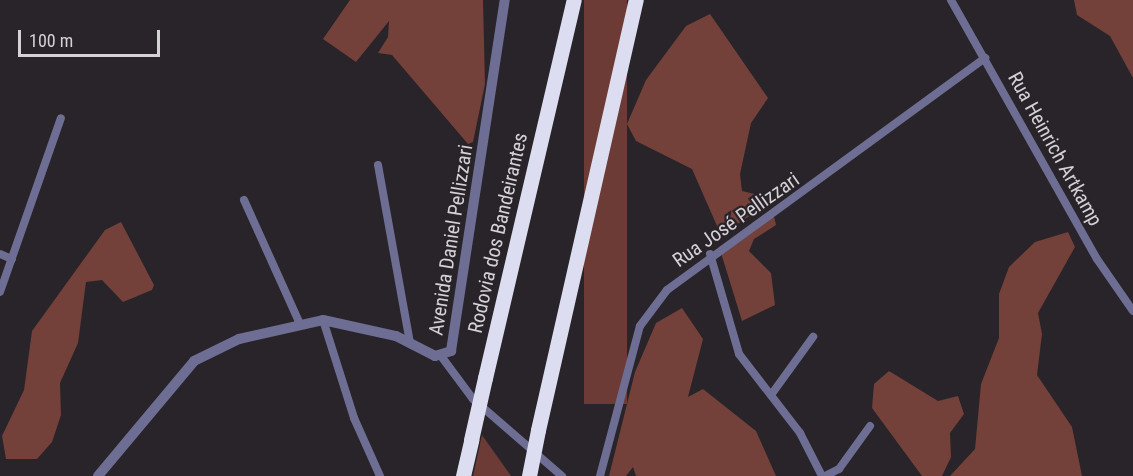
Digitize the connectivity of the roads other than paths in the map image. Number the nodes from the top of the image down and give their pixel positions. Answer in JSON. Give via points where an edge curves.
{"nodes":[{"id":1,"x":505,"y":0,"type":"edge"},
{"id":2,"x":574,"y":0,"type":"edge"},
{"id":3,"x":636,"y":0,"type":"edge"},
{"id":4,"x":951,"y":0,"type":"edge"},
{"id":5,"x":985,"y":58,"type":"junction"},
{"id":6,"x":61,"y":118,"type":"dead end"},
{"id":7,"x":378,"y":165,"type":"dead end"},
{"id":8,"x":244,"y":200,"type":"dead end"},
{"id":9,"x":0,"y":254,"type":"edge"},
{"id":10,"x":710,"y":254,"type":"junction"},
{"id":11,"x":12,"y":259,"type":"junction"},
{"id":12,"x":0,"y":292,"type":"edge"},
{"id":13,"x":1133,"y":311,"type":"edge"},
{"id":14,"x":323,"y":320,"type":"junction"},
{"id":15,"x":299,"y":321,"type":"junction"},
{"id":16,"x":813,"y":337,"type":"dead end"},
{"id":17,"x":410,"y":343,"type":"junction"},
{"id":18,"x":441,"y":356,"type":"junction"},
{"id":19,"x":771,"y":395,"type":"junction"},
{"id":20,"x":870,"y":426,"type":"dead end"},
{"id":21,"x":98,"y":476,"type":"edge"},
{"id":22,"x":380,"y":476,"type":"edge"},
{"id":23,"x":463,"y":476,"type":"edge"},
{"id":24,"x":529,"y":476,"type":"edge"},
{"id":25,"x":562,"y":476,"type":"edge"},
{"id":26,"x":600,"y":476,"type":"edge"},
{"id":27,"x":823,"y":476,"type":"edge"}],
"edges":[{"from":1,"to":18,"type":"street","name":"Avenida Daniel Pellizzari","via":[[459,317],[454,344]]},
{"from":2,"to":23,"type":"highway","name":"Rodovia dos Bandeirantes","bridge":true},
{"from":3,"to":24,"type":"highway","bridge":true},
{"from":4,"to":5,"type":"street","name":"Rua Heinrich Artkamp"},
{"from":5,"to":10,"type":"street","name":"Rua José Pellizzari","via":[[824,179]]},
{"from":5,"to":13,"type":"street","name":"Rua Heinrich Artkamp","via":[[1097,259]]},
{"from":6,"to":11,"type":"street"},
{"from":7,"to":17,"type":"street"},
{"from":8,"to":15,"type":"street"},
{"from":9,"to":11,"type":"street"},
{"from":10,"to":19,"type":"street","via":[[739,354]]},
{"from":10,"to":26,"type":"street","name":"Rua José Pellizzari","via":[[667,290],[640,326]]},
{"from":11,"to":12,"type":"street"},
{"from":14,"to":15,"type":"street","name":"Avenida Daniel Pellizzari"},
{"from":14,"to":17,"type":"street","name":"Avenida Daniel Pellizzari"},
{"from":14,"to":22,"type":"street","via":[[354,418]]},
{"from":15,"to":21,"type":"street","name":"Avenida Daniel Pellizzari","via":[[239,339],[194,361]]},
{"from":16,"to":19,"type":"street"},
{"from":17,"to":18,"type":"street","name":"Avenida Daniel Pellizzari"},
{"from":18,"to":25,"type":"street","via":[[473,399]]},
{"from":19,"to":27,"type":"street"},
{"from":20,"to":27,"type":"street","via":[[839,470]]}]}
